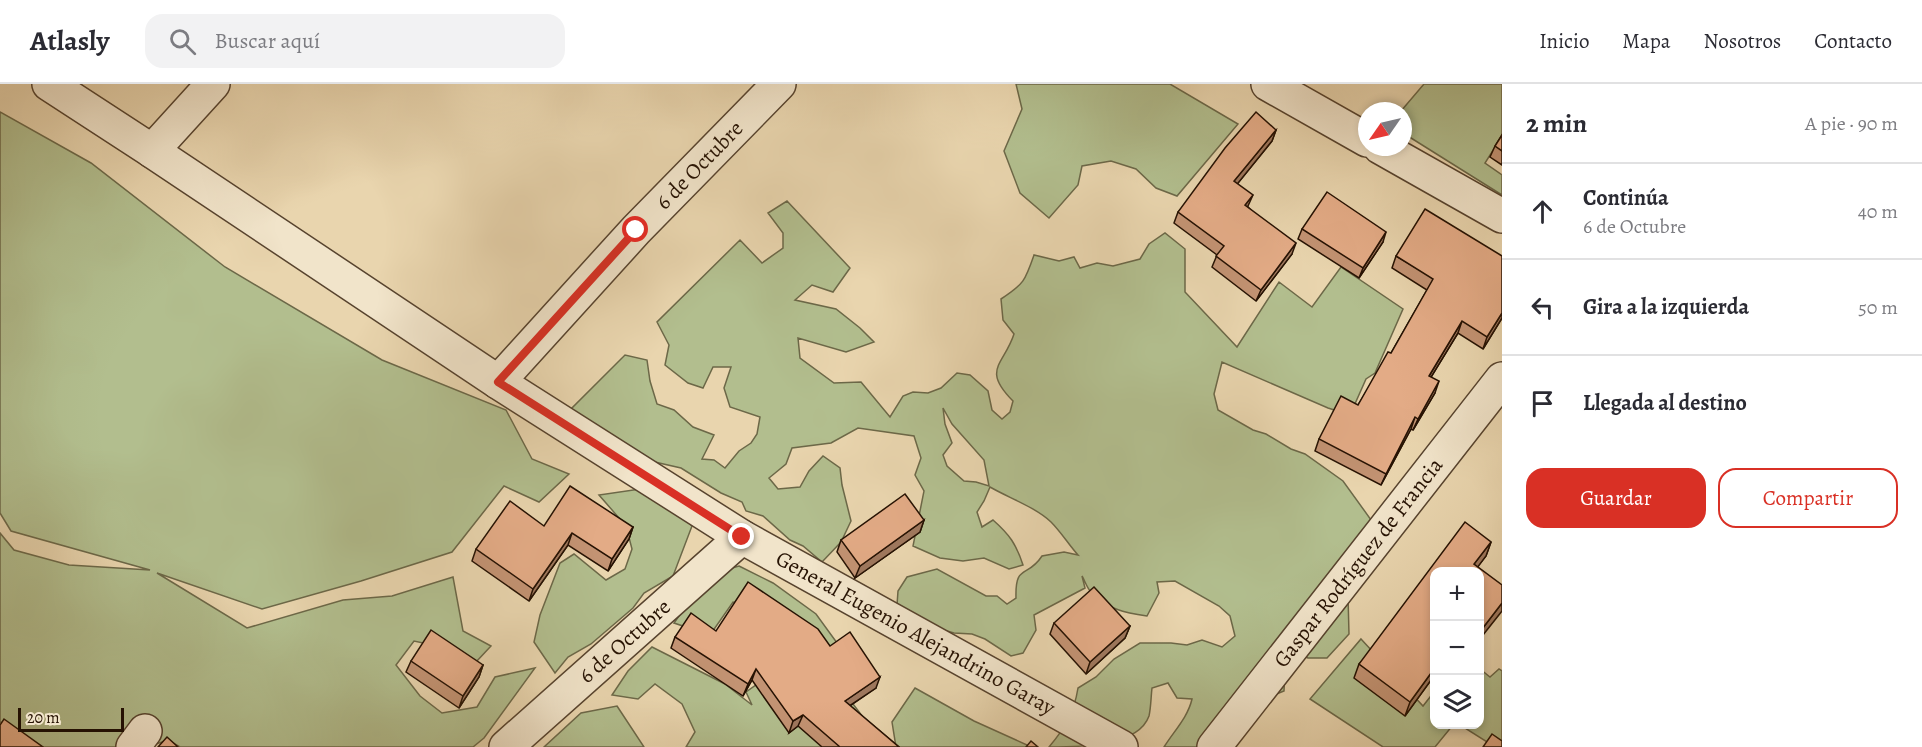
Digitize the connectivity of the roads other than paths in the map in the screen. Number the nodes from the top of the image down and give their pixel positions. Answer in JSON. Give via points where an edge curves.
{"nodes":[{"id":1,"x":49,"y":84,"type":"edge"},
{"id":2,"x":213,"y":84,"type":"edge"},
{"id":3,"x":779,"y":84,"type":"edge"},
{"id":4,"x":1268,"y":84,"type":"edge"},
{"id":5,"x":1358,"y":135,"type":"edge"},
{"id":6,"x":152,"y":151,"type":"junction"},
{"id":7,"x":1396,"y":156,"type":"edge"},
{"id":8,"x":1502,"y":216,"type":"edge"},
{"id":9,"x":1502,"y":379,"type":"edge"},
{"id":10,"x":498,"y":382,"type":"junction"},
{"id":11,"x":742,"y":537,"type":"junction"},
{"id":12,"x":506,"y":747,"type":"edge"},
{"id":13,"x":1121,"y":747,"type":"edge"},
{"id":14,"x":1214,"y":747,"type":"edge"}],
"edges":[{"from":1,"to":6,"type":"street","name":"General Eugenio Alejandrino Garay"},
{"from":2,"to":6,"type":"street"},
{"from":3,"to":10,"type":"street","name":"6 de Octubre","via":[[636,230]]},
{"from":4,"to":5,"type":"street"},
{"from":6,"to":10,"type":"street","name":"General Eugenio Alejandrino Garay"},
{"from":7,"to":8,"type":"street"},
{"from":9,"to":14,"type":"street","name":"Gaspar Rodríguez de Francia"},
{"from":10,"to":11,"type":"street","name":"General Eugenio Alejandrino Garay"},
{"from":11,"to":12,"type":"street","name":"6 de Octubre"},
{"from":11,"to":13,"type":"street","name":"General Eugenio Alejandrino Garay"}]}
